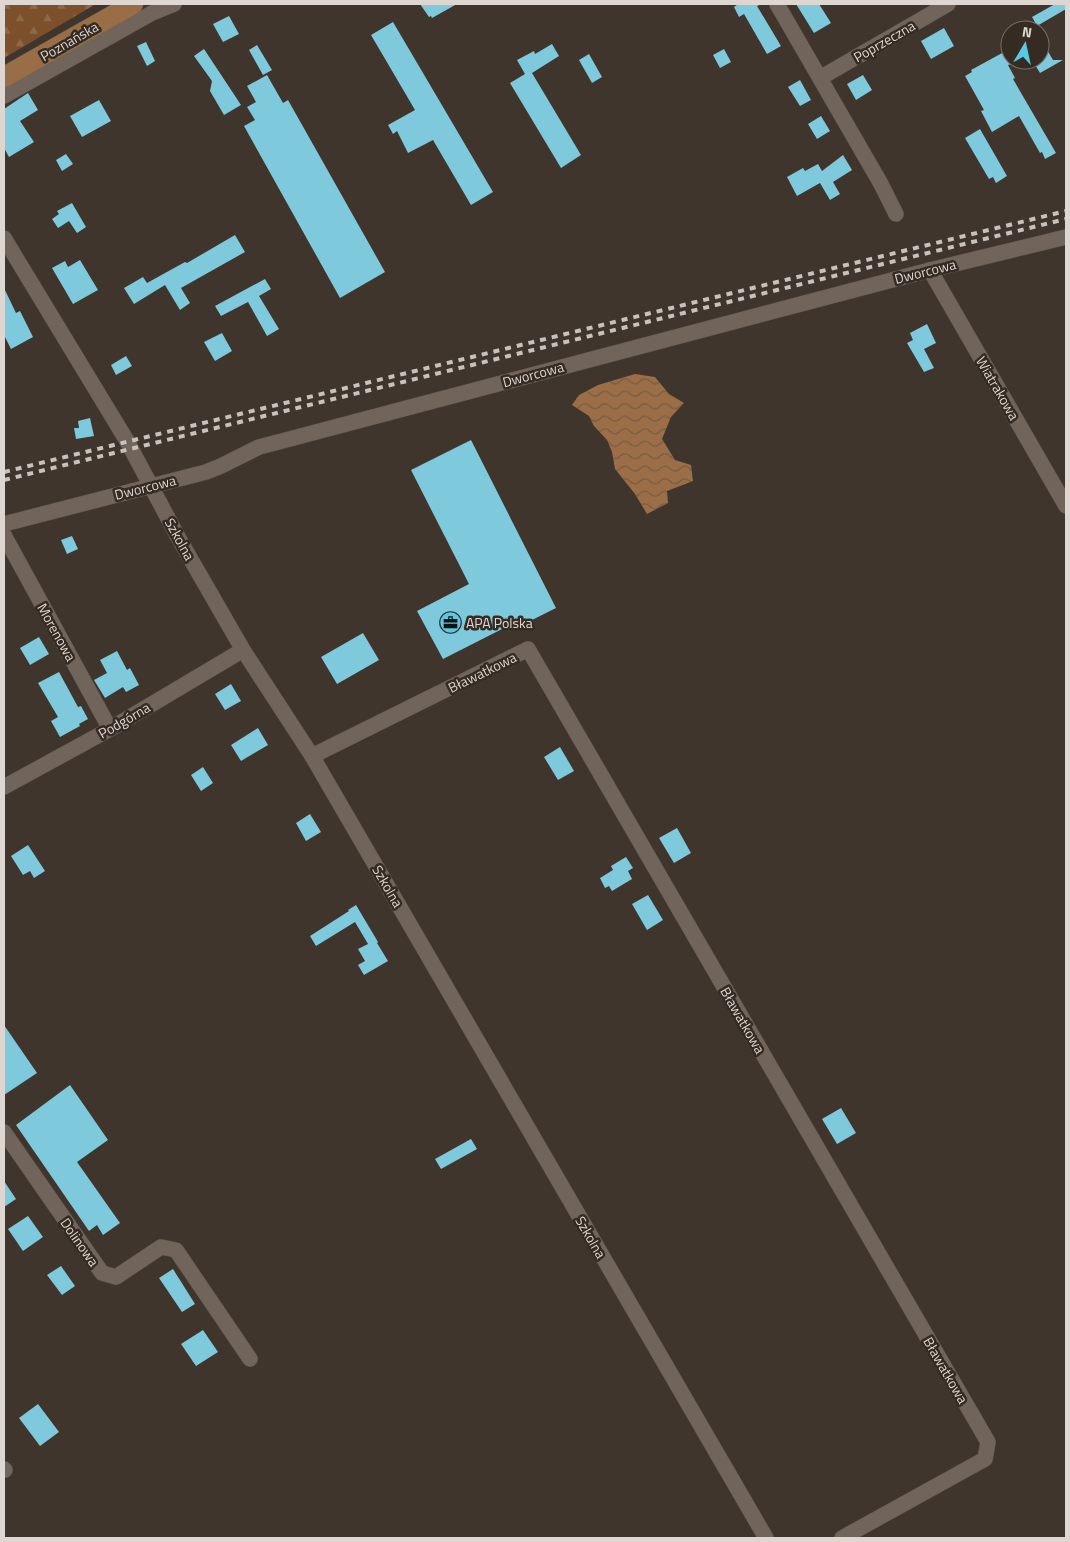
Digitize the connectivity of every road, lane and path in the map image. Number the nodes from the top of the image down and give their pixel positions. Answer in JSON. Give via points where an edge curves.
{"nodes":[{"id":1,"x":133,"y":4,"type":"edge"},
{"id":2,"x":174,"y":4,"type":"edge"},
{"id":3,"x":777,"y":4,"type":"edge"},
{"id":4,"x":948,"y":4,"type":"edge"},
{"id":5,"x":28,"y":73,"type":"junction"},
{"id":6,"x":4,"y":77,"type":"edge"},
{"id":7,"x":820,"y":78,"type":"junction"},
{"id":8,"x":4,"y":96,"type":"edge"},
{"id":9,"x":896,"y":214,"type":"dead end"},
{"id":10,"x":1066,"y":237,"type":"edge"},
{"id":11,"x":4,"y":238,"type":"edge"},
{"id":12,"x":930,"y":270,"type":"junction"},
{"id":13,"x":151,"y":485,"type":"junction"},
{"id":14,"x":1066,"y":506,"type":"edge"},
{"id":15,"x":4,"y":524,"type":"edge"},
{"id":16,"x":4,"y":535,"type":"edge"},
{"id":17,"x":243,"y":650,"type":"junction"},
{"id":18,"x":110,"y":728,"type":"junction"},
{"id":19,"x":312,"y":756,"type":"junction"},
{"id":20,"x":4,"y":787,"type":"edge"},
{"id":21,"x":4,"y":1132,"type":"edge"},
{"id":22,"x":250,"y":1359,"type":"dead end"},
{"id":23,"x":766,"y":1538,"type":"edge"},
{"id":24,"x":842,"y":1538,"type":"edge"}],
"edges":[{"from":1,"to":5,"type":"main road","name":"Poznańska"},
{"from":2,"to":5,"type":"street"},
{"from":3,"to":7,"type":"street"},
{"from":4,"to":7,"type":"street","name":"Poprzeczna"},
{"from":5,"to":6,"type":"main road","name":"Poznańska"},
{"from":5,"to":8,"type":"street"},
{"from":7,"to":9,"type":"street"},
{"from":10,"to":12,"type":"street","name":"Dworcowa"},
{"from":11,"to":13,"type":"street","name":"Szkolna"},
{"from":12,"to":13,"type":"street","name":"Dworcowa","via":[[259,447],[206,472]]},
{"from":12,"to":14,"type":"street","name":"Wiatrakowa"},
{"from":13,"to":15,"type":"street","name":"Dworcowa"},
{"from":13,"to":17,"type":"street","name":"Szkolna"},
{"from":16,"to":18,"type":"street","name":"Morenowa"},
{"from":17,"to":18,"type":"street","name":"Podgórna"},
{"from":17,"to":19,"type":"street","name":"Szkolna"},
{"from":18,"to":20,"type":"street","name":"Podgórna"},
{"from":19,"to":23,"type":"street","name":"Szkolna"},
{"from":19,"to":24,"type":"street","name":"Bławatkowa","via":[[528,649],[988,1442],[985,1459]]},
{"from":21,"to":22,"type":"street","name":"Dolinowa","via":[[102,1273],[116,1277],[161,1247],[176,1250]]}]}
